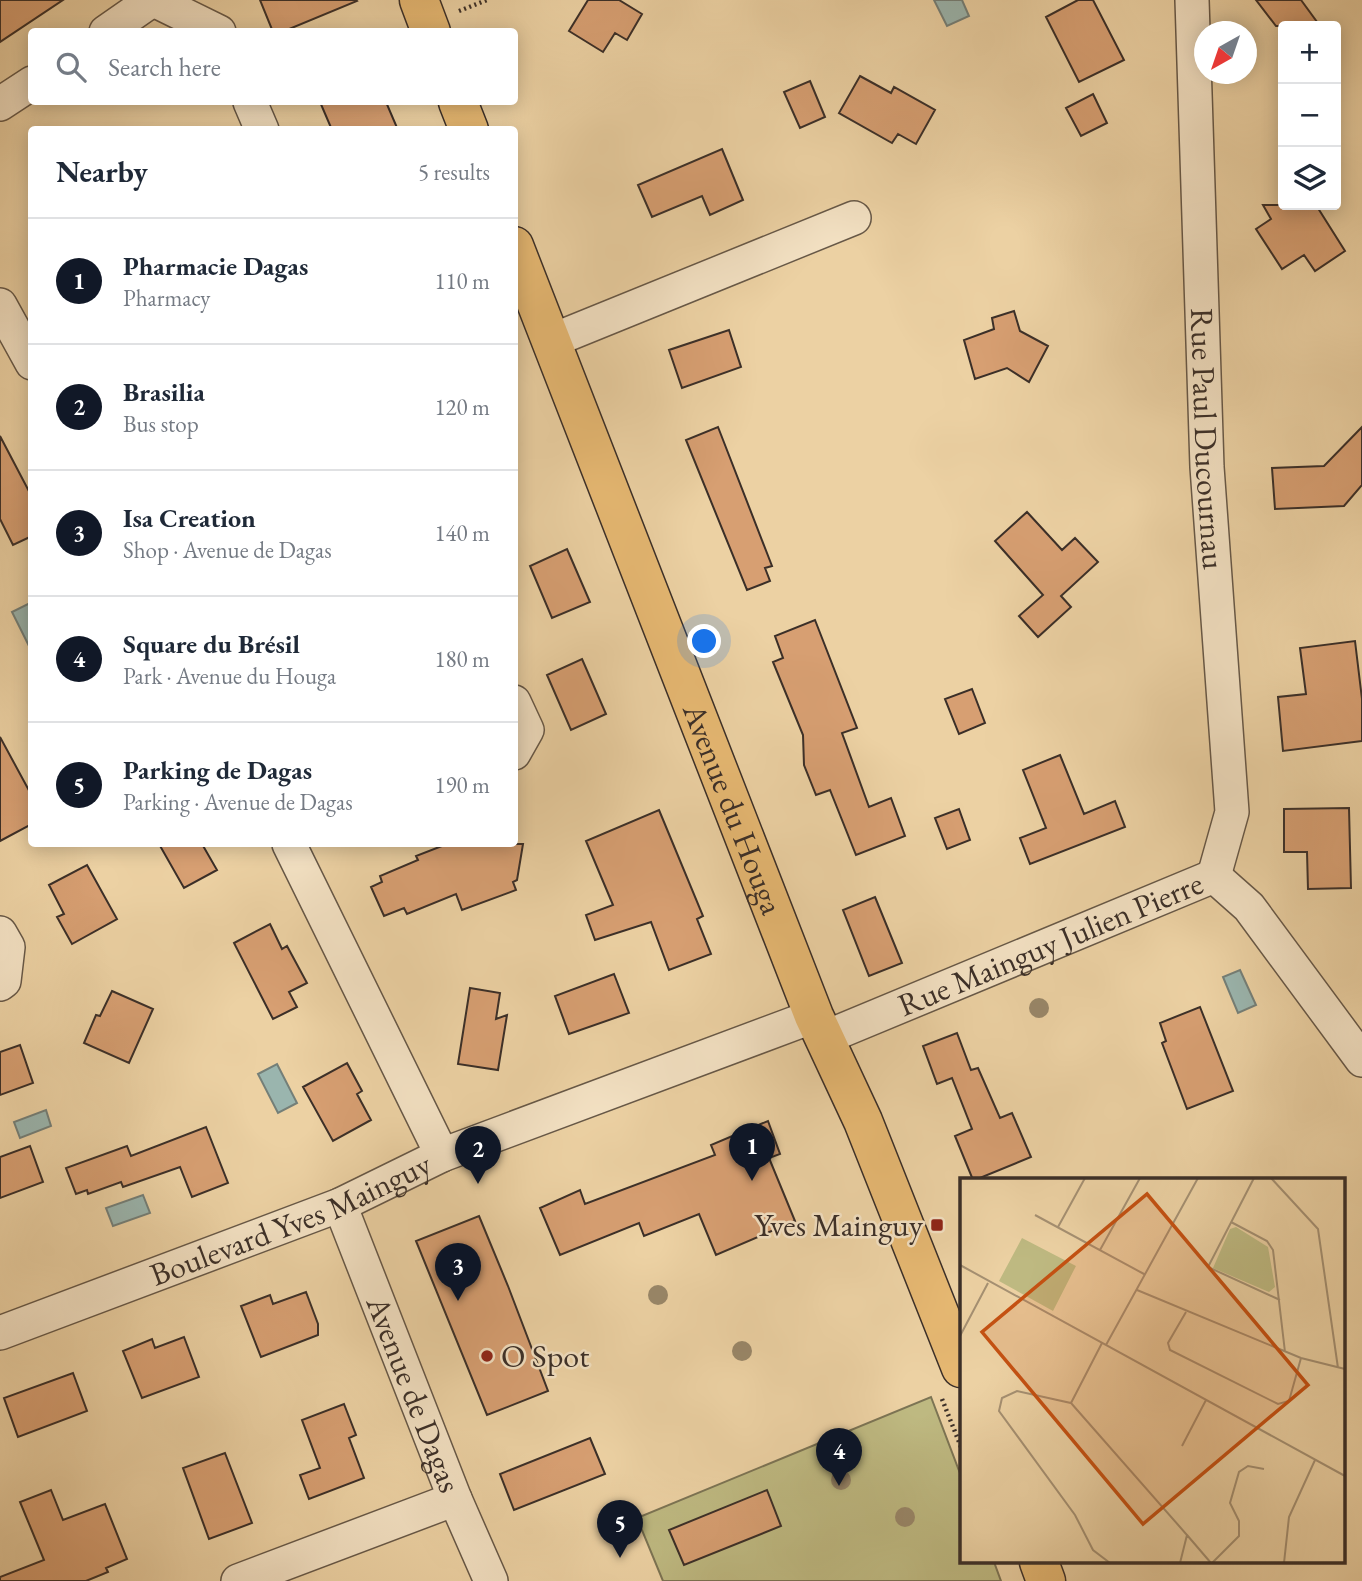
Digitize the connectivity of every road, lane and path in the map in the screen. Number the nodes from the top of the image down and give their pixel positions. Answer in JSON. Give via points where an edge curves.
{"nodes":[{"id":1,"x":153,"y":0,"type":"edge"},
{"id":2,"x":419,"y":0,"type":"edge"},
{"id":3,"x":1192,"y":0,"type":"edge"},
{"id":4,"x":112,"y":28,"type":"edge"},
{"id":5,"x":211,"y":28,"type":"edge"},
{"id":6,"x":430,"y":28,"type":"edge"},
{"id":7,"x":28,"y":86,"type":"edge"},
{"id":8,"x":0,"y":104,"type":"edge"},
{"id":9,"x":251,"y":105,"type":"edge"},
{"id":10,"x":459,"y":105,"type":"edge"},
{"id":11,"x":260,"y":126,"type":"edge"},
{"id":12,"x":467,"y":126,"type":"edge"},
{"id":13,"x":854,"y":218,"type":"dead end"},
{"id":14,"x":518,"y":256,"type":"edge"},
{"id":15,"x":0,"y":305,"type":"edge"},
{"id":16,"x":551,"y":341,"type":"junction"},
{"id":17,"x":28,"y":356,"type":"edge"},
{"id":18,"x":518,"y":711,"type":"edge"},
{"id":19,"x":518,"y":746,"type":"edge"},
{"id":20,"x":298,"y":847,"type":"edge"},
{"id":21,"x":1214,"y":877,"type":"junction"},
{"id":22,"x":0,"y":933,"type":"edge"},
{"id":23,"x":0,"y":984,"type":"edge"},
{"id":24,"x":819,"y":1027,"type":"junction"},
{"id":25,"x":1362,"y":1060,"type":"edge"},
{"id":26,"x":442,"y":1155,"type":"junction"},
{"id":27,"x":340,"y":1205,"type":"junction"},
{"id":28,"x":0,"y":1333,"type":"edge"},
{"id":29,"x":960,"y":1365,"type":"edge"},
{"id":30,"x":455,"y":1499,"type":"junction"},
{"id":31,"x":1040,"y":1564,"type":"edge"},
{"id":32,"x":238,"y":1581,"type":"edge"},
{"id":33,"x":491,"y":1581,"type":"edge"},
{"id":34,"x":1046,"y":1581,"type":"edge"}],
"edges":[{"from":1,"to":4,"type":"street"},
{"from":1,"to":5,"type":"street"},
{"from":2,"to":6,"type":"main road"},
{"from":3,"to":21,"type":"street","name":"Rue Paul Ducournau","via":[[1207,467],[1232,812]]},
{"from":7,"to":8,"type":"street"},
{"from":9,"to":11,"type":"street"},
{"from":10,"to":12,"type":"main road"},
{"from":13,"to":16,"type":"street"},
{"from":14,"to":16,"type":"main road","name":"Avenue du Houga"},
{"from":15,"to":17,"type":"street"},
{"from":16,"to":24,"type":"main road","name":"Avenue du Houga"},
{"from":18,"to":19,"type":"street","via":[[527,730]]},
{"from":20,"to":26,"type":"street"},
{"from":21,"to":24,"type":"street","name":"Rue Mainguy Julien Pierre"},
{"from":21,"to":25,"type":"street","name":"Rue Mainguy Julien Pierre","via":[[1249,907]]},
{"from":22,"to":23,"type":"street","via":[[8,947]]},
{"from":24,"to":26,"type":"street","name":"Boulevard Yves Mainguy"},
{"from":24,"to":29,"type":"main road","name":"Avenue du Houga","via":[[863,1121]]},
{"from":26,"to":27,"type":"street","name":"Boulevard Yves Mainguy"},
{"from":27,"to":28,"type":"street","name":"Boulevard Yves Mainguy"},
{"from":27,"to":30,"type":"street","name":"Avenue de Dagas"},
{"from":30,"to":32,"type":"street"},
{"from":30,"to":33,"type":"street","name":"Avenue de Dagas"},
{"from":31,"to":34,"type":"main road"}]}
